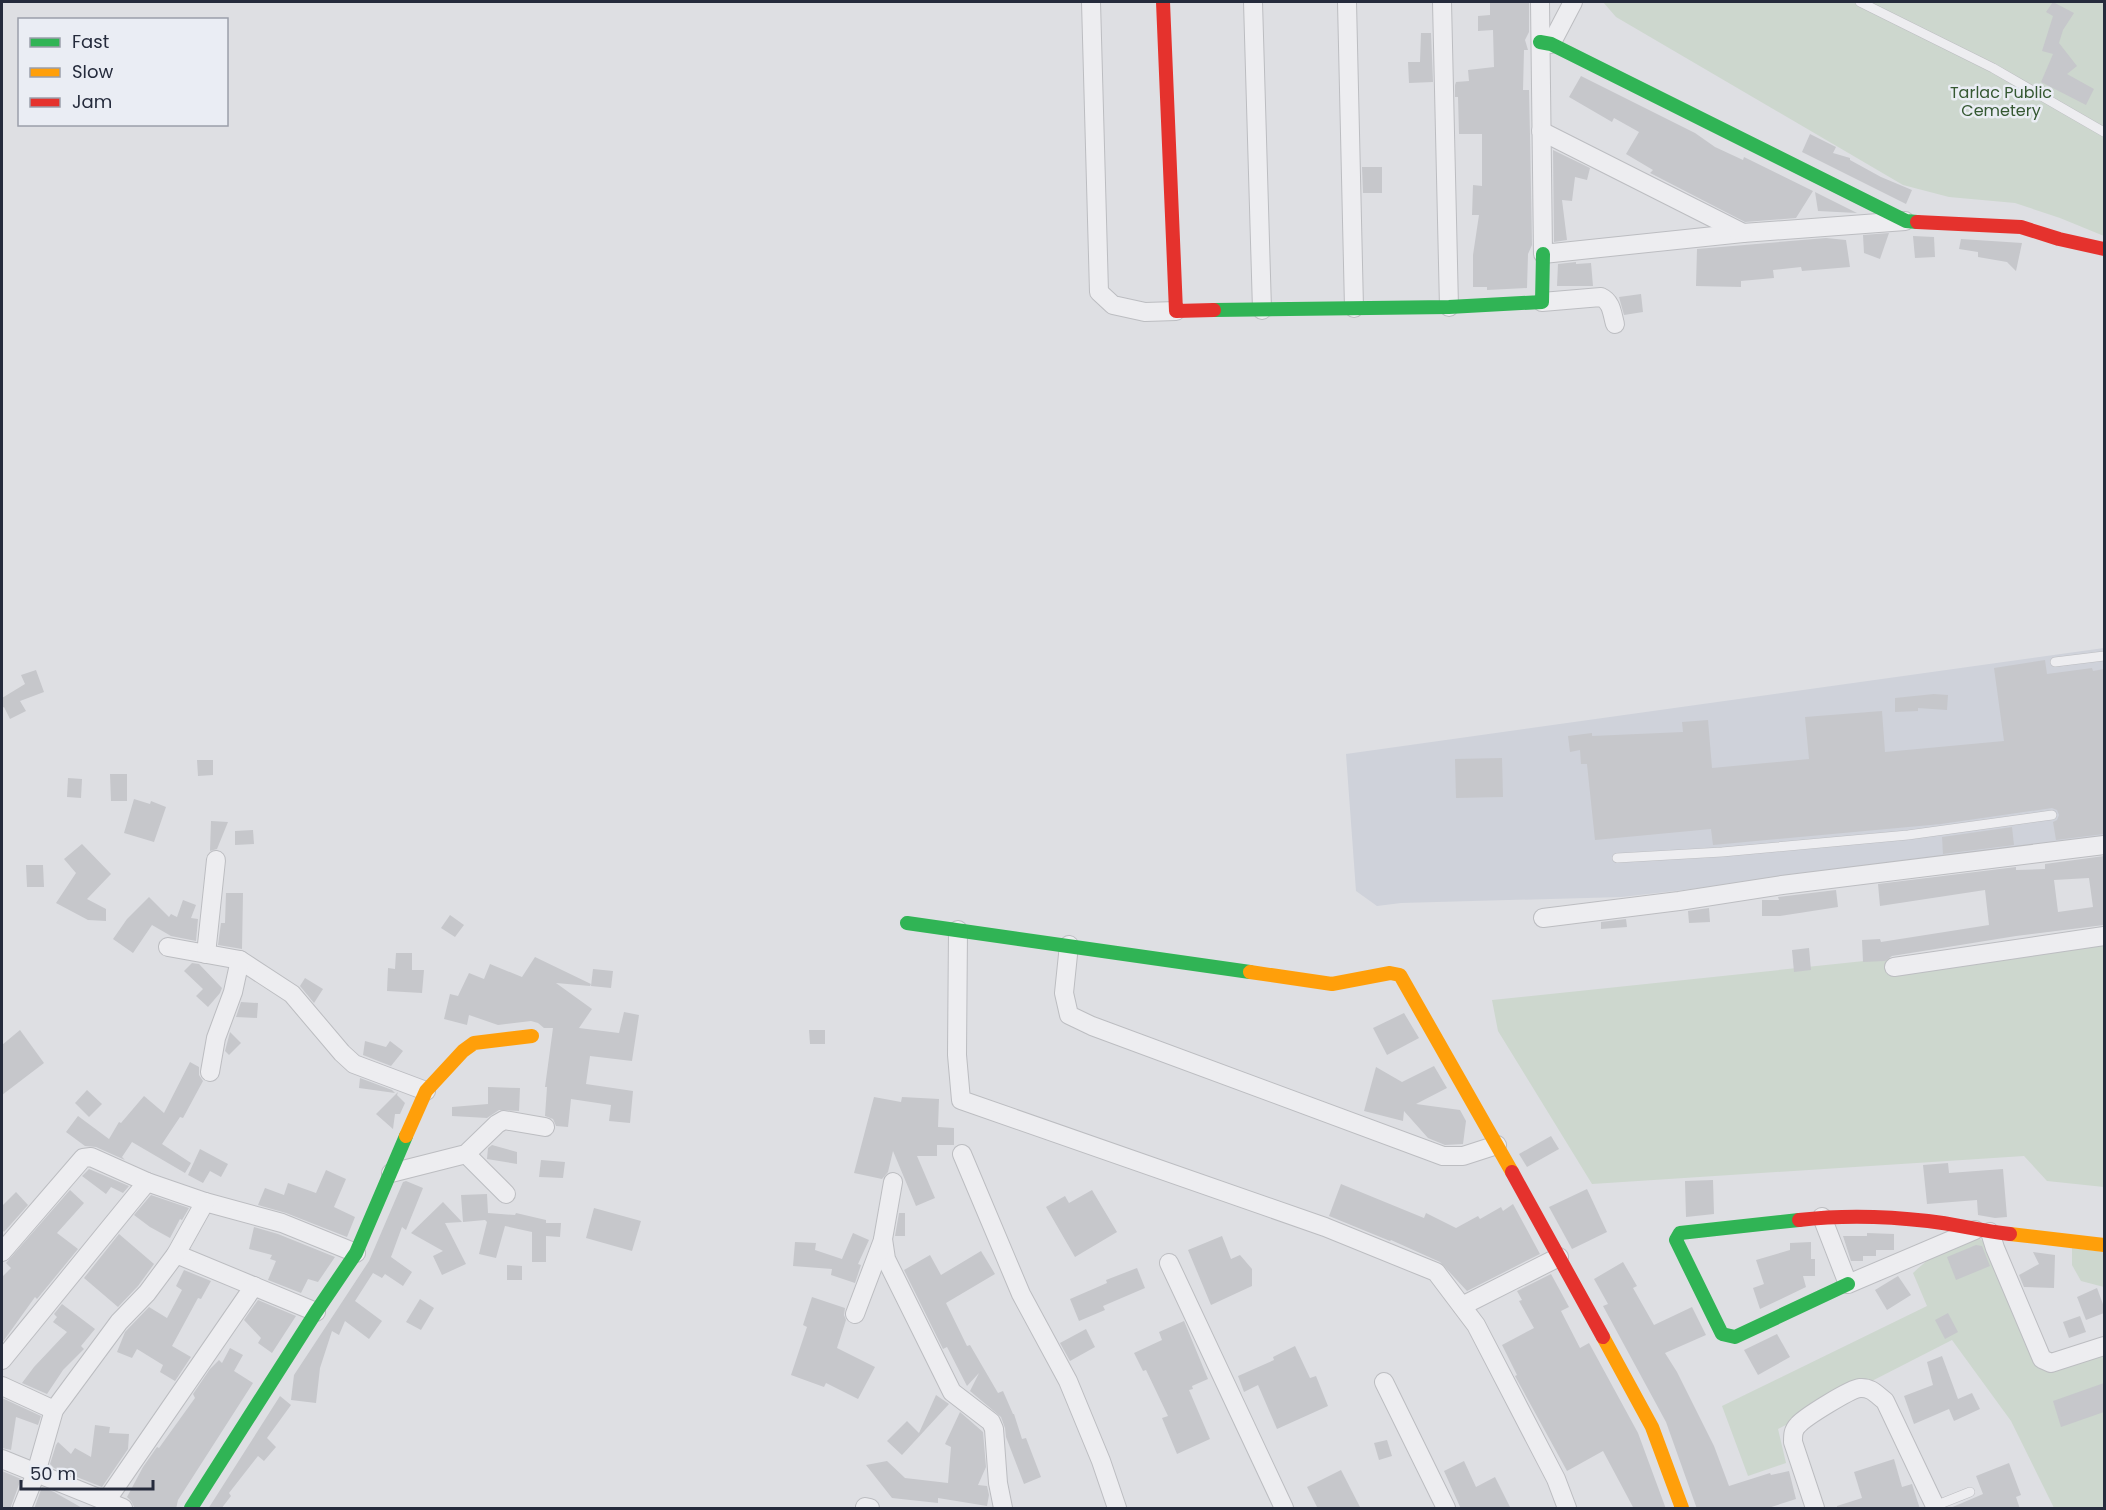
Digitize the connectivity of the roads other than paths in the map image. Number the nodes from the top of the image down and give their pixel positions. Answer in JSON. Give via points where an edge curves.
{"nodes":[{"id":1,"x":1091,"y":2,"type":"edge"},
{"id":2,"x":1164,"y":2,"type":"edge"},
{"id":3,"x":1253,"y":2,"type":"edge"},
{"id":4,"x":1347,"y":2,"type":"edge"},
{"id":5,"x":1442,"y":2,"type":"edge"},
{"id":6,"x":1540,"y":2,"type":"edge"},
{"id":7,"x":1573,"y":2,"type":"edge"},
{"id":8,"x":1860,"y":2,"type":"edge"},
{"id":9,"x":1546,"y":43,"type":"junction"},
{"id":10,"x":1541,"y":131,"type":"junction"},
{"id":11,"x":2104,"y":132,"type":"edge"},
{"id":12,"x":1906,"y":221,"type":"junction"},
{"id":13,"x":1743,"y":233,"type":"junction"},
{"id":14,"x":2104,"y":249,"type":"edge"},
{"id":15,"x":1542,"y":254,"type":"junction"},
{"id":16,"x":1542,"y":302,"type":"junction"},
{"id":17,"x":1449,"y":307,"type":"junction"},
{"id":18,"x":1354,"y":308,"type":"junction"},
{"id":19,"x":1262,"y":310,"type":"junction"},
{"id":20,"x":1176,"y":311,"type":"junction"},
{"id":21,"x":1614,"y":324,"type":"dead end"},
{"id":22,"x":2104,"y":656,"type":"edge"},
{"id":23,"x":2055,"y":662,"type":"dead end"},
{"id":24,"x":2052,"y":815,"type":"dead end"},
{"id":25,"x":2104,"y":845,"type":"edge"},
{"id":26,"x":1617,"y":858,"type":"dead end"},
{"id":27,"x":216,"y":860,"type":"dead end"},
{"id":28,"x":1543,"y":918,"type":"dead end"},
{"id":29,"x":907,"y":923,"type":"dead end"},
{"id":30,"x":958,"y":930,"type":"junction"},
{"id":31,"x":2104,"y":936,"type":"edge"},
{"id":32,"x":1069,"y":945,"type":"junction"},
{"id":33,"x":168,"y":947,"type":"dead end"},
{"id":34,"x":206,"y":954,"type":"junction"},
{"id":35,"x":240,"y":960,"type":"junction"},
{"id":36,"x":1894,"y":967,"type":"dead end"},
{"id":37,"x":532,"y":1036,"type":"dead end"},
{"id":38,"x":210,"y":1072,"type":"dead end"},
{"id":39,"x":426,"y":1091,"type":"junction"},
{"id":40,"x":545,"y":1127,"type":"dead end"},
{"id":41,"x":1497,"y":1144,"type":"junction"},
{"id":42,"x":466,"y":1154,"type":"junction"},
{"id":43,"x":962,"y":1154,"type":"dead end"},
{"id":44,"x":391,"y":1173,"type":"junction"},
{"id":45,"x":147,"y":1182,"type":"junction"},
{"id":46,"x":893,"y":1182,"type":"dead end"},
{"id":47,"x":506,"y":1194,"type":"dead end"},
{"id":48,"x":205,"y":1202,"type":"junction"},
{"id":49,"x":1822,"y":1217,"type":"junction"},
{"id":50,"x":1983,"y":1231,"type":"junction"},
{"id":51,"x":883,"y":1239,"type":"junction"},
{"id":52,"x":2104,"y":1245,"type":"edge"},
{"id":53,"x":2,"y":1251,"type":"edge"},
{"id":54,"x":176,"y":1254,"type":"junction"},
{"id":55,"x":356,"y":1254,"type":"junction"},
{"id":56,"x":1560,"y":1257,"type":"junction"},
{"id":57,"x":1169,"y":1263,"type":"dead end"},
{"id":58,"x":1848,"y":1284,"type":"junction"},
{"id":59,"x":254,"y":1286,"type":"junction"},
{"id":60,"x":1462,"y":1306,"type":"junction"},
{"id":61,"x":316,"y":1312,"type":"junction"},
{"id":62,"x":855,"y":1314,"type":"dead end"},
{"id":63,"x":2104,"y":1346,"type":"edge"},
{"id":64,"x":2,"y":1360,"type":"edge"},
{"id":65,"x":1384,"y":1382,"type":"dead end"},
{"id":66,"x":2,"y":1386,"type":"edge"},
{"id":67,"x":54,"y":1410,"type":"junction"},
{"id":68,"x":2,"y":1459,"type":"edge"},
{"id":69,"x":36,"y":1473,"type":"junction"},
{"id":70,"x":1970,"y":1492,"type":"dead end"},
{"id":71,"x":106,"y":1502,"type":"junction"},
{"id":72,"x":1936,"y":1507,"type":"edge"},
{"id":73,"x":22,"y":1509,"type":"edge"},
{"id":74,"x":123,"y":1509,"type":"edge"},
{"id":75,"x":191,"y":1509,"type":"edge"},
{"id":76,"x":1003,"y":1509,"type":"edge"},
{"id":77,"x":1117,"y":1509,"type":"edge"},
{"id":78,"x":1284,"y":1509,"type":"edge"},
{"id":79,"x":1446,"y":1509,"type":"edge"},
{"id":80,"x":1567,"y":1509,"type":"edge"},
{"id":81,"x":1682,"y":1509,"type":"edge"},
{"id":82,"x":1815,"y":1509,"type":"edge"}],
"edges":[{"from":1,"to":20,"type":"street","via":[[1099,292],[1113,305],[1145,312]]},
{"from":2,"to":20,"type":"street"},
{"from":3,"to":19,"type":"street"},
{"from":4,"to":18,"type":"street"},
{"from":5,"to":17,"type":"street"},
{"from":6,"to":9,"type":"street"},
{"from":7,"to":9,"type":"street"},
{"from":8,"to":11,"type":"lane","via":[[1993,68]]},
{"from":9,"to":10,"type":"street"},
{"from":9,"to":12,"type":"street"},
{"from":10,"to":13,"type":"street"},
{"from":10,"to":15,"type":"street"},
{"from":12,"to":13,"type":"street"},
{"from":12,"to":14,"type":"street","via":[[2021,227]]},
{"from":13,"to":15,"type":"street"},
{"from":15,"to":16,"type":"street"},
{"from":16,"to":17,"type":"street"},
{"from":16,"to":21,"type":"street","via":[[1601,297],[1610,305]]},
{"from":17,"to":18,"type":"street"},
{"from":18,"to":19,"type":"street"},
{"from":19,"to":20,"type":"street"},
{"from":22,"to":23,"type":"lane"},
{"from":24,"to":26,"type":"lane","via":[[1908,835]]},
{"from":25,"to":28,"type":"street"},
{"from":27,"to":34,"type":"street"},
{"from":29,"to":30,"type":"street"},
{"from":30,"to":32,"type":"street"},
{"from":30,"to":60,"type":"street","via":[[957,1054],[961,1100],[1325,1227],[1436,1272]]},
{"from":31,"to":36,"type":"street"},
{"from":32,"to":41,"type":"street","via":[[1064,993],[1069,1015],[1077,1019],[1443,1156],[1463,1156]]},
{"from":32,"to":41,"type":"street","via":[[1332,984],[1390,973],[1400,975]]},
{"from":33,"to":34,"type":"street"},
{"from":34,"to":35,"type":"street"},
{"from":35,"to":38,"type":"street","via":[[216,1038]]},
{"from":35,"to":39,"type":"street","via":[[292,994],[354,1064]]},
{"from":37,"to":39,"type":"street","via":[[474,1043]]},
{"from":39,"to":44,"type":"street"},
{"from":40,"to":42,"type":"street","via":[[504,1120]]},
{"from":41,"to":56,"type":"street"},
{"from":42,"to":44,"type":"street"},
{"from":42,"to":47,"type":"street"},
{"from":43,"to":77,"type":"street","via":[[1021,1294],[1068,1381]]},
{"from":44,"to":55,"type":"street"},
{"from":45,"to":48,"type":"street"},
{"from":45,"to":53,"type":"street","via":[[91,1157],[83,1158]]},
{"from":45,"to":64,"type":"street"},
{"from":46,"to":51,"type":"street"},
{"from":48,"to":54,"type":"street"},
{"from":48,"to":55,"type":"street","via":[[282,1223]]},
{"from":49,"to":50,"type":"street","via":[[1928,1221]]},
{"from":49,"to":58,"type":"street"},
{"from":49,"to":58,"type":"street","via":[[1680,1233],[1676,1240],[1722,1334],[1729,1336],[1735,1337]]},
{"from":50,"to":52,"type":"street"},
{"from":50,"to":58,"type":"street"},
{"from":50,"to":63,"type":"street","via":[[1995,1248],[2042,1359],[2051,1363]]},
{"from":51,"to":62,"type":"street"},
{"from":51,"to":76,"type":"street","via":[[886,1259],[952,1392],[987,1418],[994,1429]]},
{"from":54,"to":59,"type":"street"},
{"from":54,"to":67,"type":"street","via":[[119,1322]]},
{"from":55,"to":61,"type":"street"},
{"from":56,"to":60,"type":"street"},
{"from":56,"to":81,"type":"street","via":[[1652,1427]]},
{"from":57,"to":78,"type":"street"},
{"from":59,"to":61,"type":"street"},
{"from":59,"to":71,"type":"street"},
{"from":60,"to":80,"type":"street","via":[[1476,1325],[1556,1479]]},
{"from":61,"to":75,"type":"street"},
{"from":65,"to":79,"type":"street"},
{"from":66,"to":67,"type":"street"},
{"from":67,"to":69,"type":"street"},
{"from":68,"to":69,"type":"street"},
{"from":69,"to":71,"type":"street"},
{"from":69,"to":73,"type":"street"},
{"from":70,"to":72,"type":"lane"},
{"from":71,"to":74,"type":"street"},
{"from":72,"to":82,"type":"street","via":[[1885,1401],[1870,1389],[1859,1388],[1820,1408],[1793,1432]]}]}
